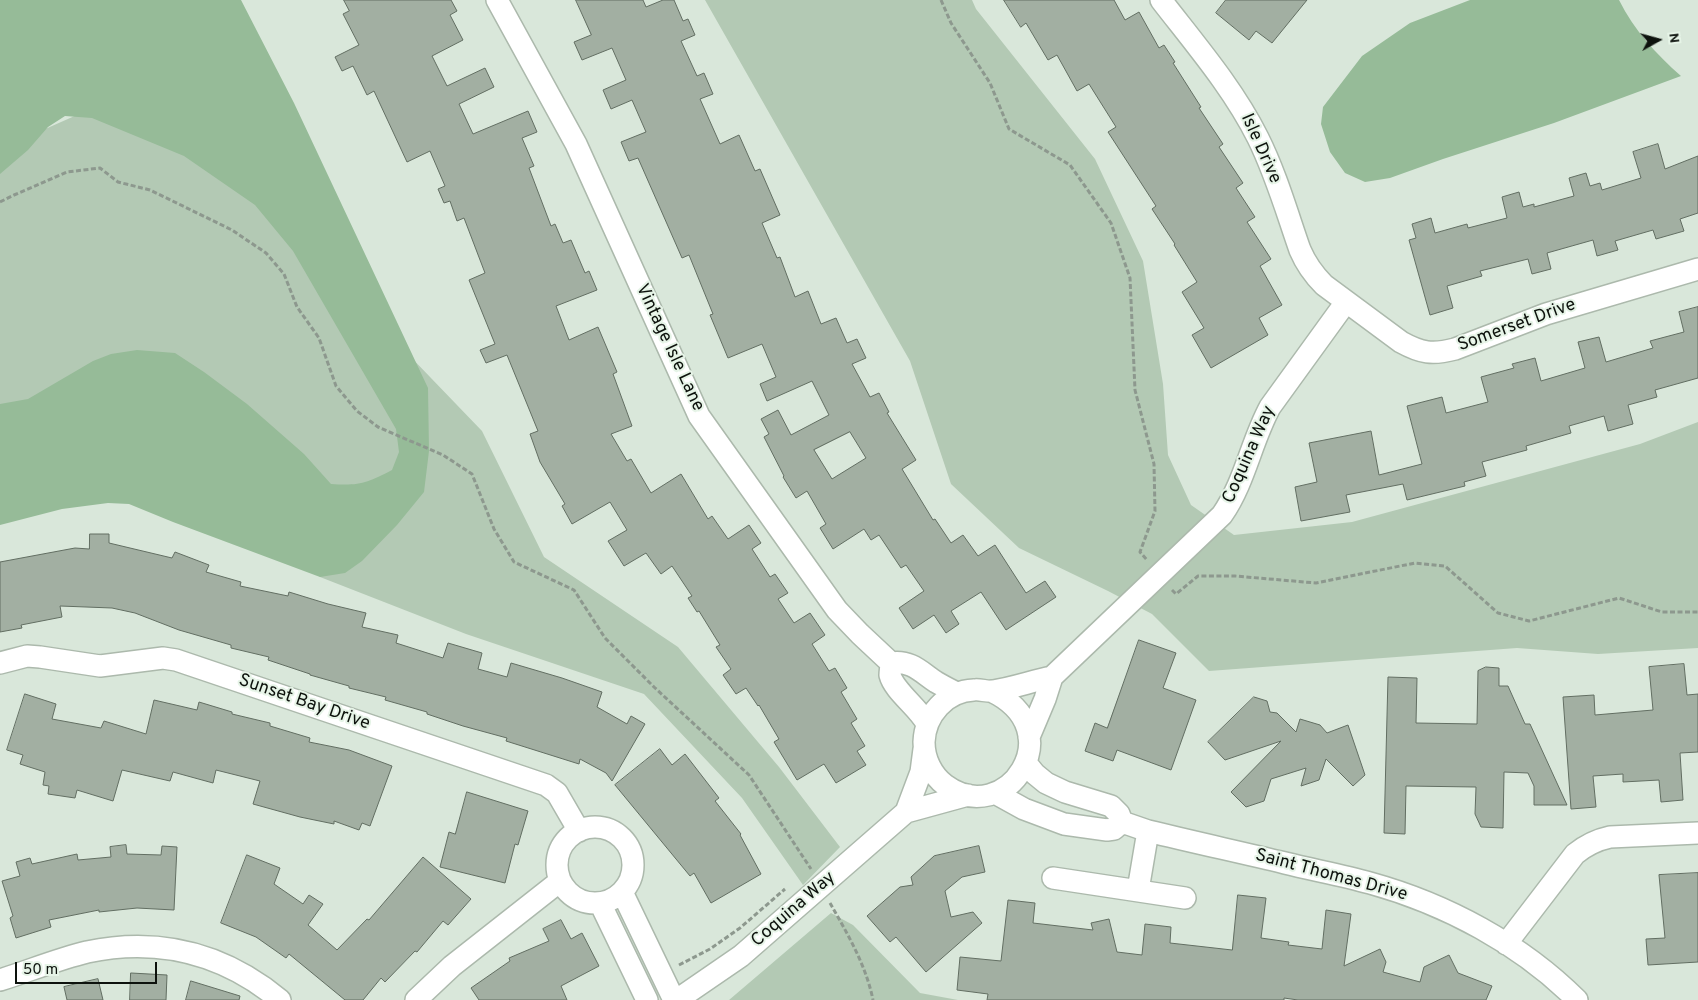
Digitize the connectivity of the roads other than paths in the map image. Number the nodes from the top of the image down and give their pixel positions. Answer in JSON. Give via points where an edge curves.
{"nodes":[{"id":1,"x":497,"y":0,"type":"edge"},
{"id":2,"x":1161,"y":0,"type":"edge"},
{"id":3,"x":1698,"y":269,"type":"edge"},
{"id":4,"x":1346,"y":302,"type":"junction"},
{"id":5,"x":0,"y":663,"type":"edge"},
{"id":6,"x":891,"y":663,"type":"junction"},
{"id":7,"x":1052,"y":677,"type":"junction"},
{"id":8,"x":991,"y":692,"type":"junction"},
{"id":9,"x":957,"y":693,"type":"junction"},
{"id":10,"x":927,"y":724,"type":"junction"},
{"id":11,"x":1029,"y":737,"type":"junction"},
{"id":12,"x":924,"y":748,"type":"junction"},
{"id":13,"x":1026,"y":763,"type":"junction"},
{"id":14,"x":995,"y":793,"type":"junction"},
{"id":15,"x":968,"y":795,"type":"junction"},
{"id":16,"x":1091,"y":801,"type":"junction"},
{"id":17,"x":906,"y":812,"type":"junction"},
{"id":18,"x":1122,"y":822,"type":"junction"},
{"id":19,"x":1086,"y":827,"type":"junction"},
{"id":20,"x":578,"y":831,"type":"junction"},
{"id":21,"x":1148,"y":831,"type":"junction"},
{"id":22,"x":1698,"y":833,"type":"edge"},
{"id":23,"x":1053,"y":878,"type":"dead end"},
{"id":24,"x":560,"y":882,"type":"junction"},
{"id":25,"x":1138,"y":890,"type":"junction"},
{"id":26,"x":622,"y":892,"type":"junction"},
{"id":27,"x":1185,"y":898,"type":"dead end"},
{"id":28,"x":600,"y":903,"type":"junction"},
{"id":29,"x":1506,"y":944,"type":"junction"},
{"id":30,"x":0,"y":980,"type":"edge"},
{"id":31,"x":280,"y":1000,"type":"edge"},
{"id":32,"x":416,"y":1000,"type":"edge"},
{"id":33,"x":647,"y":1000,"type":"edge"},
{"id":34,"x":675,"y":1000,"type":"edge"},
{"id":35,"x":1577,"y":1000,"type":"edge"}],
"edges":[{"from":1,"to":6,"type":"street","name":"Vintage Isle Lane","via":[[576,144],[699,416],[837,610]]},
{"from":2,"to":4,"type":"street","name":"Isle Drive","via":[[1248,118],[1270,166],[1306,263],[1324,285]]},
{"from":3,"to":4,"type":"street","name":"Somerset Drive","via":[[1554,312],[1440,353],[1413,349]]},
{"from":4,"to":7,"type":"street","name":"Coquina Way","via":[[1270,407],[1237,489],[1222,515]]},
{"from":5,"to":20,"type":"street","name":"Sunset Bay Drive","via":[[27,656],[100,666],[162,658],[176,660],[546,785],[557,793]]},
{"from":6,"to":9,"type":"street","via":[[916,666]]},
{"from":6,"to":10,"type":"street","via":[[890,675]]},
{"from":7,"to":8,"type":"street","name":"Coquina Way"},
{"from":7,"to":11,"type":"street","name":"Coquina Way"},
{"from":8,"to":9,"type":"street"},
{"from":8,"to":11,"type":"street","via":[[1017,708]]},
{"from":9,"to":10,"type":"street","via":[[934,711]]},
{"from":10,"to":12,"type":"street"},
{"from":11,"to":13,"type":"street"},
{"from":12,"to":15,"type":"street","via":[[938,780],[952,790]]},
{"from":12,"to":17,"type":"street","name":"Coquina Way","via":[[921,772]]},
{"from":13,"to":14,"type":"street","via":[[1019,776]]},
{"from":13,"to":16,"type":"street","name":"Saint Thomas Drive","via":[[1046,783]]},
{"from":14,"to":15,"type":"street"},
{"from":14,"to":19,"type":"street","via":[[1024,809],[1064,824]]},
{"from":15,"to":17,"type":"street","name":"Coquina Way"},
{"from":16,"to":18,"type":"street","name":"Saint Thomas Drive","via":[[1111,806]]},
{"from":16,"to":19,"type":"street"},
{"from":17,"to":34,"type":"street","name":"Coquina Way","via":[[741,956]]},
{"from":18,"to":19,"type":"street","via":[[1107,830]]},
{"from":18,"to":21,"type":"street","name":"Saint Thomas Drive"},
{"from":20,"to":24,"type":"street","via":[[563,844],[558,856],[556,869]]},
{"from":20,"to":26,"type":"street","via":[[596,827],[609,830],[628,847],[633,870]]},
{"from":21,"to":25,"type":"street"},
{"from":21,"to":29,"type":"street","name":"Saint Thomas Drive","via":[[1370,883],[1429,904]]},
{"from":22,"to":29,"type":"street","via":[[1610,837],[1585,845]]},
{"from":23,"to":25,"type":"street"},
{"from":24,"to":28,"type":"street","via":[[577,899]]},
{"from":24,"to":32,"type":"street","via":[[452,966]]},
{"from":25,"to":27,"type":"street"},
{"from":26,"to":28,"type":"street","via":[[612,900]]},
{"from":26,"to":34,"type":"street"},
{"from":28,"to":33,"type":"street"},
{"from":29,"to":35,"type":"street","name":"Saint Thomas Drive"},
{"from":30,"to":31,"type":"street","via":[[85,953],[130,946],[168,948],[198,954],[226,965],[253,979]]}]}
